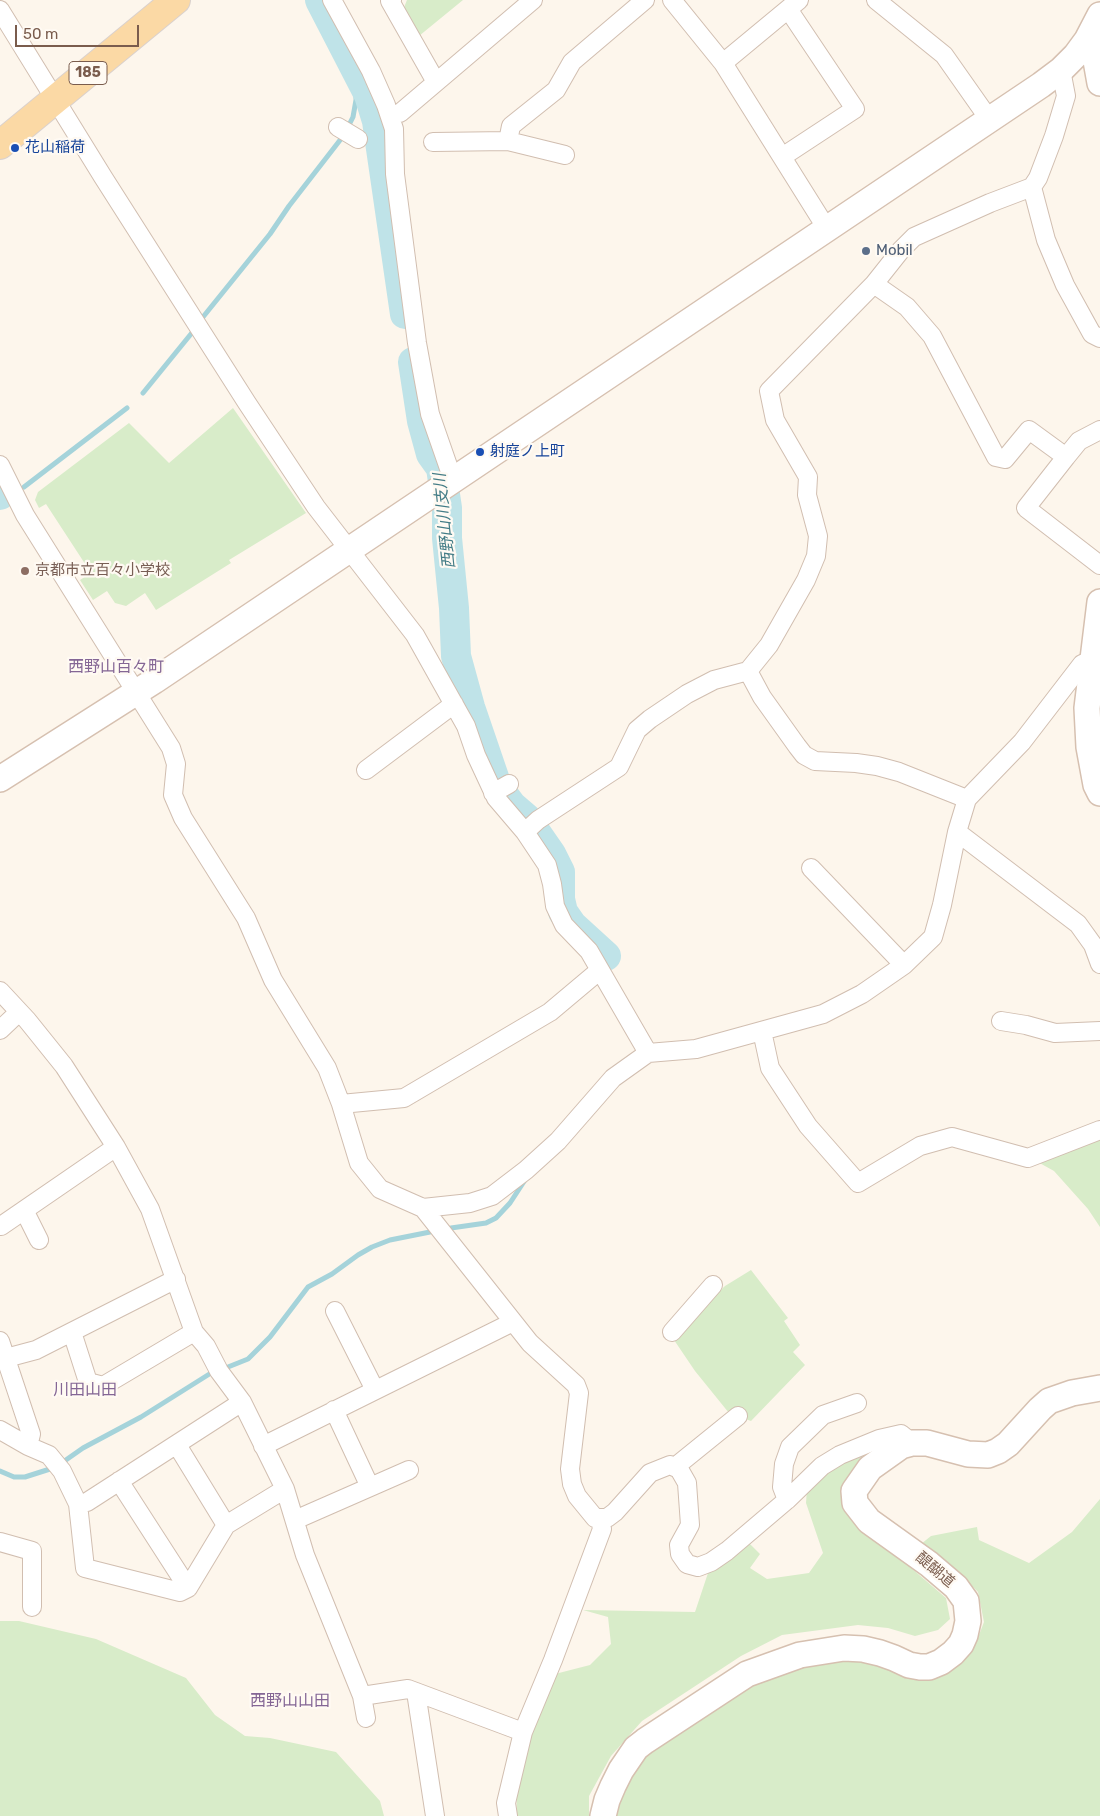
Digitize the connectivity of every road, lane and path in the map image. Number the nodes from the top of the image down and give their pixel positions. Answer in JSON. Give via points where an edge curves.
{"nodes":[{"id":1,"x":176,"y":0,"type":"edge"},
{"id":2,"x":332,"y":0,"type":"edge"},
{"id":3,"x":392,"y":0,"type":"edge"},
{"id":4,"x":533,"y":0,"type":"edge"},
{"id":5,"x":645,"y":0,"type":"edge"},
{"id":6,"x":672,"y":0,"type":"edge"},
{"id":7,"x":876,"y":0,"type":"edge"},
{"id":8,"x":793,"y":4,"type":"edge"},
{"id":9,"x":0,"y":10,"type":"edge"},
{"id":10,"x":1100,"y":15,"type":"edge"},
{"id":11,"x":1087,"y":40,"type":"junction"},
{"id":12,"x":723,"y":63,"type":"junction"},
{"id":13,"x":1061,"y":70,"type":"junction"},
{"id":14,"x":436,"y":82,"type":"junction"},
{"id":15,"x":1100,"y":83,"type":"edge"},
{"id":16,"x":55,"y":100,"type":"junction"},
{"id":17,"x":400,"y":113,"type":"dead end"},
{"id":18,"x":989,"y":119,"type":"junction"},
{"id":19,"x":338,"y":127,"type":"dead end"},
{"id":20,"x":358,"y":138,"type":"dead end"},
{"id":21,"x":508,"y":141,"type":"junction"},
{"id":22,"x":433,"y":142,"type":"dead end"},
{"id":23,"x":0,"y":145,"type":"edge"},
{"id":24,"x":565,"y":155,"type":"dead end"},
{"id":25,"x":782,"y":157,"type":"junction"},
{"id":26,"x":1032,"y":187,"type":"junction"},
{"id":27,"x":827,"y":229,"type":"junction"},
{"id":28,"x":874,"y":284,"type":"junction"},
{"id":29,"x":1100,"y":338,"type":"edge"},
{"id":30,"x":1100,"y":430,"type":"edge"},
{"id":31,"x":1066,"y":457,"type":"junction"},
{"id":32,"x":0,"y":466,"type":"edge"},
{"id":33,"x":446,"y":484,"type":"junction"},
{"id":34,"x":348,"y":550,"type":"junction"},
{"id":35,"x":1100,"y":565,"type":"edge"},
{"id":36,"x":1100,"y":602,"type":"edge"},
{"id":37,"x":1094,"y":659,"type":"junction"},
{"id":38,"x":748,"y":671,"type":"junction"},
{"id":39,"x":136,"y":692,"type":"junction"},
{"id":40,"x":454,"y":704,"type":"junction"},
{"id":41,"x":366,"y":770,"type":"dead end"},
{"id":42,"x":0,"y":779,"type":"edge"},
{"id":43,"x":1100,"y":793,"type":"edge"},
{"id":44,"x":967,"y":799,"type":"junction"},
{"id":45,"x":526,"y":832,"type":"junction"},
{"id":46,"x":957,"y":832,"type":"junction"},
{"id":47,"x":811,"y":868,"type":"dead end"},
{"id":48,"x":1100,"y":964,"type":"edge"},
{"id":49,"x":904,"y":965,"type":"junction"},
{"id":50,"x":600,"y":970,"type":"junction"},
{"id":51,"x":0,"y":991,"type":"edge"},
{"id":52,"x":19,"y":1012,"type":"junction"},
{"id":53,"x":1001,"y":1021,"type":"dead end"},
{"id":54,"x":0,"y":1030,"type":"edge"},
{"id":55,"x":762,"y":1031,"type":"junction"},
{"id":56,"x":1100,"y":1031,"type":"edge"},
{"id":57,"x":648,"y":1053,"type":"junction"},
{"id":58,"x":341,"y":1104,"type":"junction"},
{"id":59,"x":1100,"y":1130,"type":"edge"},
{"id":60,"x":116,"y":1147,"type":"junction"},
{"id":61,"x":423,"y":1208,"type":"junction"},
{"id":62,"x":24,"y":1210,"type":"junction"},
{"id":63,"x":1,"y":1226,"type":"edge"},
{"id":64,"x":39,"y":1240,"type":"dead end"},
{"id":65,"x":176,"y":1279,"type":"junction"},
{"id":66,"x":713,"y":1285,"type":"dead end"},
{"id":67,"x":336,"y":1311,"type":"dead end"},
{"id":68,"x":513,"y":1322,"type":"junction"},
{"id":69,"x":72,"y":1332,"type":"junction"},
{"id":70,"x":194,"y":1332,"type":"junction"},
{"id":71,"x":672,"y":1332,"type":"dead end"},
{"id":72,"x":0,"y":1341,"type":"edge"},
{"id":73,"x":6,"y":1358,"type":"junction"},
{"id":74,"x":1100,"y":1388,"type":"edge"},
{"id":75,"x":375,"y":1390,"type":"junction"},
{"id":76,"x":242,"y":1402,"type":"junction"},
{"id":77,"x":857,"y":1403,"type":"dead end"},
{"id":78,"x":334,"y":1410,"type":"junction"},
{"id":79,"x":738,"y":1416,"type":"dead end"},
{"id":80,"x":0,"y":1430,"type":"edge"},
{"id":81,"x":912,"y":1443,"type":"junction"},
{"id":82,"x":177,"y":1445,"type":"junction"},
{"id":83,"x":28,"y":1446,"type":"junction"},
{"id":84,"x":263,"y":1446,"type":"junction"},
{"id":85,"x":674,"y":1467,"type":"junction"},
{"id":86,"x":409,"y":1470,"type":"dead end"},
{"id":87,"x":119,"y":1481,"type":"junction"},
{"id":88,"x":370,"y":1487,"type":"junction"},
{"id":89,"x":285,"y":1489,"type":"junction"},
{"id":90,"x":786,"y":1500,"type":"junction"},
{"id":91,"x":78,"y":1504,"type":"junction"},
{"id":92,"x":600,"y":1519,"type":"junction"},
{"id":93,"x":295,"y":1520,"type":"junction"},
{"id":94,"x":226,"y":1525,"type":"junction"},
{"id":95,"x":0,"y":1542,"type":"edge"},
{"id":96,"x":188,"y":1588,"type":"junction"},
{"id":97,"x":32,"y":1607,"type":"dead end"},
{"id":98,"x":416,"y":1692,"type":"junction"},
{"id":99,"x":362,"y":1696,"type":"junction"},
{"id":100,"x":366,"y":1718,"type":"dead end"},
{"id":101,"x":523,"y":1732,"type":"junction"},
{"id":102,"x":435,"y":1816,"type":"edge"},
{"id":103,"x":508,"y":1816,"type":"edge"},
{"id":104,"x":603,"y":1816,"type":"edge"}],
"edges":[{"from":1,"to":16,"type":"main road","number":"185"},
{"from":2,"to":33,"type":"street","via":[[371,71],[394,129],[394,174],[417,343]]},
{"from":3,"to":14,"type":"street"},
{"from":4,"to":14,"type":"street"},
{"from":5,"to":21,"type":"street","via":[[572,62],[556,90],[511,126]]},
{"from":6,"to":12,"type":"street"},
{"from":7,"to":18,"type":"street","via":[[944,55]]},
{"from":8,"to":12,"type":"street"},
{"from":8,"to":25,"type":"street","via":[[855,109]]},
{"from":9,"to":16,"type":"street"},
{"from":10,"to":11,"type":"street"},
{"from":11,"to":13,"type":"street"},
{"from":11,"to":15,"type":"street","via":[[1095,54]]},
{"from":12,"to":25,"type":"street"},
{"from":13,"to":18,"type":"street"},
{"from":13,"to":26,"type":"street","via":[[1066,96],[1054,136]]},
{"from":14,"to":17,"type":"street"},
{"from":16,"to":23,"type":"main road","number":"185"},
{"from":16,"to":34,"type":"street","via":[[247,403]]},
{"from":18,"to":27,"type":"street"},
{"from":19,"to":20,"type":"street"},
{"from":21,"to":22,"type":"street"},
{"from":21,"to":24,"type":"street"},
{"from":25,"to":27,"type":"street"},
{"from":26,"to":28,"type":"street","via":[[914,237]]},
{"from":26,"to":29,"type":"street","via":[[1046,240],[1065,285],[1092,334]]},
{"from":27,"to":33,"type":"street"},
{"from":28,"to":31,"type":"street","via":[[907,307],[932,336],[996,457],[1005,459],[1029,430]]},
{"from":28,"to":38,"type":"street","via":[[769,391],[776,420],[808,477],[807,495],[818,536],[816,556],[806,580],[769,646]]},
{"from":30,"to":31,"type":"street","via":[[1079,441]]},
{"from":31,"to":35,"type":"street","via":[[1026,508]]},
{"from":32,"to":39,"type":"street","via":[[25,515]]},
{"from":33,"to":34,"type":"street"},
{"from":34,"to":39,"type":"street"},
{"from":34,"to":40,"type":"street","via":[[415,635]]},
{"from":36,"to":37,"type":"street"},
{"from":37,"to":43,"type":"street","via":[[1087,708],[1089,747]]},
{"from":37,"to":44,"type":"street","via":[[1082,664],[1022,742]]},
{"from":38,"to":44,"type":"street","via":[[762,697],[804,755],[815,761],[877,766]]},
{"from":38,"to":45,"type":"street","via":[[714,680],[650,718],[637,730],[619,767],[538,820]]},
{"from":39,"to":42,"type":"street"},
{"from":39,"to":58,"type":"street","via":[[171,748],[176,764],[174,795],[183,818],[246,918],[273,980],[327,1068]]},
{"from":40,"to":41,"type":"street"},
{"from":40,"to":45,"type":"street","via":[[476,755]]},
{"from":44,"to":46,"type":"street"},
{"from":45,"to":50,"type":"street","via":[[547,865],[555,906],[564,925],[589,951]]},
{"from":46,"to":48,"type":"street","via":[[1078,924]]},
{"from":46,"to":49,"type":"street","via":[[933,937]]},
{"from":47,"to":49,"type":"street"},
{"from":49,"to":55,"type":"street","via":[[862,994],[823,1014]]},
{"from":50,"to":57,"type":"street"},
{"from":50,"to":58,"type":"street","via":[[550,1012],[404,1098]]},
{"from":51,"to":52,"type":"street"},
{"from":52,"to":54,"type":"street"},
{"from":52,"to":60,"type":"street","via":[[64,1066]]},
{"from":53,"to":56,"type":"street","via":[[1055,1033]]},
{"from":55,"to":57,"type":"street","via":[[696,1049]]},
{"from":55,"to":59,"type":"street","via":[[770,1068],[808,1126],[858,1183],[920,1146],[952,1137],[1028,1158]]},
{"from":57,"to":61,"type":"street","via":[[613,1078],[558,1140],[492,1196],[470,1203]]},
{"from":58,"to":61,"type":"street","via":[[359,1162],[380,1189]]},
{"from":60,"to":62,"type":"street"},
{"from":60,"to":65,"type":"street","via":[[150,1209]]},
{"from":61,"to":68,"type":"street"},
{"from":62,"to":63,"type":"street"},
{"from":62,"to":64,"type":"street"},
{"from":65,"to":69,"type":"street"},
{"from":65,"to":70,"type":"street"},
{"from":66,"to":71,"type":"street"},
{"from":67,"to":75,"type":"street"},
{"from":68,"to":75,"type":"street"},
{"from":68,"to":92,"type":"street","via":[[530,1343],[576,1385],[579,1393],[570,1469],[572,1484],[588,1510]]},
{"from":69,"to":70,"type":"street","via":[[88,1382],[103,1386]]},
{"from":69,"to":73,"type":"street","via":[[36,1350]]},
{"from":70,"to":76,"type":"street"},
{"from":72,"to":73,"type":"street"},
{"from":73,"to":83,"type":"street","via":[[31,1434]]},
{"from":74,"to":81,"type":"street","name":"醍醐道","via":[[1049,1401],[1008,1444],[988,1455],[978,1456],[927,1443]]},
{"from":75,"to":78,"type":"street"},
{"from":76,"to":82,"type":"street"},
{"from":76,"to":84,"type":"street"},
{"from":77,"to":90,"type":"street","via":[[823,1415],[790,1447],[784,1464],[782,1487]]},
{"from":78,"to":84,"type":"street"},
{"from":78,"to":88,"type":"street"},
{"from":79,"to":85,"type":"street"},
{"from":80,"to":83,"type":"street"},
{"from":81,"to":90,"type":"street","via":[[901,1434],[840,1455],[822,1466]]},
{"from":81,"to":104,"type":"street","name":"醍醐道","via":[[892,1451],[870,1468],[854,1491],[856,1503],[869,1521],[956,1587],[966,1601],[968,1611],[961,1644],[941,1662],[929,1667],[909,1665],[863,1649],[844,1648],[800,1654],[747,1674],[636,1748],[613,1786]]},
{"from":82,"to":87,"type":"street"},
{"from":82,"to":94,"type":"street"},
{"from":83,"to":91,"type":"street","via":[[48,1455],[62,1471]]},
{"from":84,"to":89,"type":"street"},
{"from":85,"to":90,"type":"street","via":[[679,1469],[687,1483],[690,1525],[678,1545],[687,1564],[698,1567],[711,1562]]},
{"from":85,"to":92,"type":"street","via":[[670,1465],[650,1474],[615,1512]]},
{"from":86,"to":88,"type":"street"},
{"from":87,"to":91,"type":"street","via":[[87,1502]]},
{"from":87,"to":96,"type":"street"},
{"from":88,"to":93,"type":"street"},
{"from":89,"to":93,"type":"street"},
{"from":89,"to":94,"type":"street"},
{"from":91,"to":96,"type":"street","via":[[85,1568],[180,1592]]},
{"from":92,"to":101,"type":"street","via":[[602,1529]]},
{"from":93,"to":99,"type":"street","via":[[305,1555]]},
{"from":94,"to":96,"type":"street"},
{"from":95,"to":97,"type":"street","via":[[32,1551]]},
{"from":98,"to":99,"type":"street","via":[[408,1689]]},
{"from":98,"to":101,"type":"street"},
{"from":98,"to":102,"type":"street"},
{"from":99,"to":100,"type":"street"},
{"from":101,"to":103,"type":"street","via":[[506,1803]]}]}
